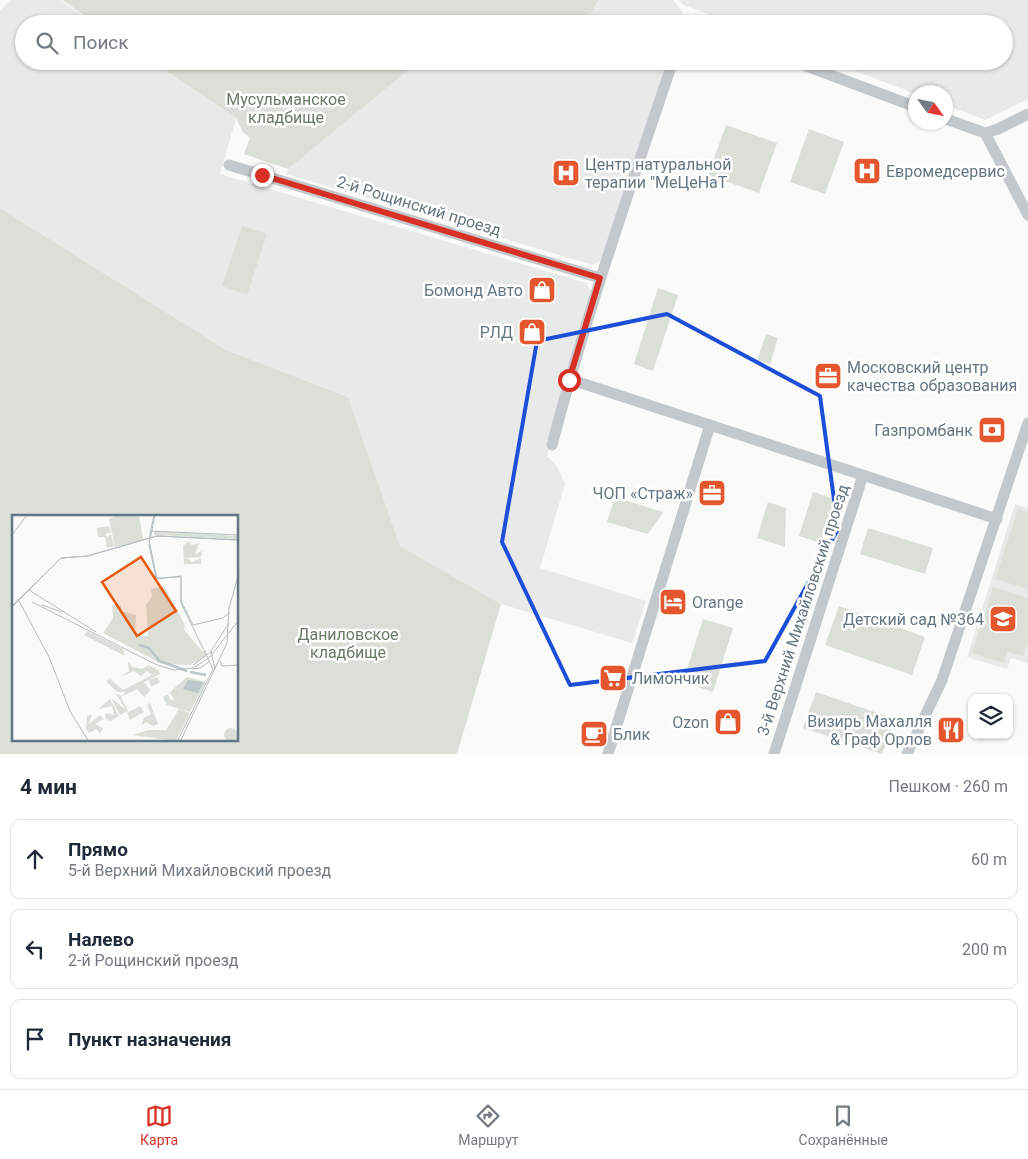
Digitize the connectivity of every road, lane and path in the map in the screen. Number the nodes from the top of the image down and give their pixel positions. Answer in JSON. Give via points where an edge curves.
{"nodes":[{"id":1,"x":670,"y":70,"type":"edge"},
{"id":2,"x":817,"y":70,"type":"edge"},
{"id":3,"x":908,"y":105,"type":"edge"},
{"id":4,"x":1028,"y":114,"type":"edge"},
{"id":5,"x":953,"y":122,"type":"edge"},
{"id":6,"x":984,"y":133,"type":"junction"},
{"id":7,"x":229,"y":165,"type":"dead end"},
{"id":8,"x":1028,"y":215,"type":"edge"},
{"id":9,"x":600,"y":278,"type":"junction"},
{"id":10,"x":569,"y":380,"type":"junction"},
{"id":11,"x":1028,"y":423,"type":"edge"},
{"id":12,"x":710,"y":425,"type":"junction"},
{"id":13,"x":552,"y":445,"type":"dead end"},
{"id":14,"x":863,"y":475,"type":"junction"},
{"id":15,"x":998,"y":519,"type":"junction"},
{"id":16,"x":608,"y":754,"type":"edge"},
{"id":17,"x":774,"y":754,"type":"edge"},
{"id":18,"x":907,"y":754,"type":"edge"}],
"edges":[{"from":1,"to":9,"type":"street"},
{"from":2,"to":3,"type":"street"},
{"from":4,"to":6,"type":"street"},
{"from":5,"to":6,"type":"street"},
{"from":6,"to":8,"type":"street"},
{"from":7,"to":9,"type":"street","name":"2-й Рощинский проезд"},
{"from":9,"to":10,"type":"street"},
{"from":10,"to":12,"type":"street"},
{"from":10,"to":13,"type":"street"},
{"from":11,"to":15,"type":"street"},
{"from":12,"to":14,"type":"street"},
{"from":12,"to":16,"type":"street"},
{"from":14,"to":15,"type":"street"},
{"from":14,"to":17,"type":"street","name":"3-й Верхний Михайловский проезд"},
{"from":15,"to":18,"type":"street","via":[[942,680]]}]}
